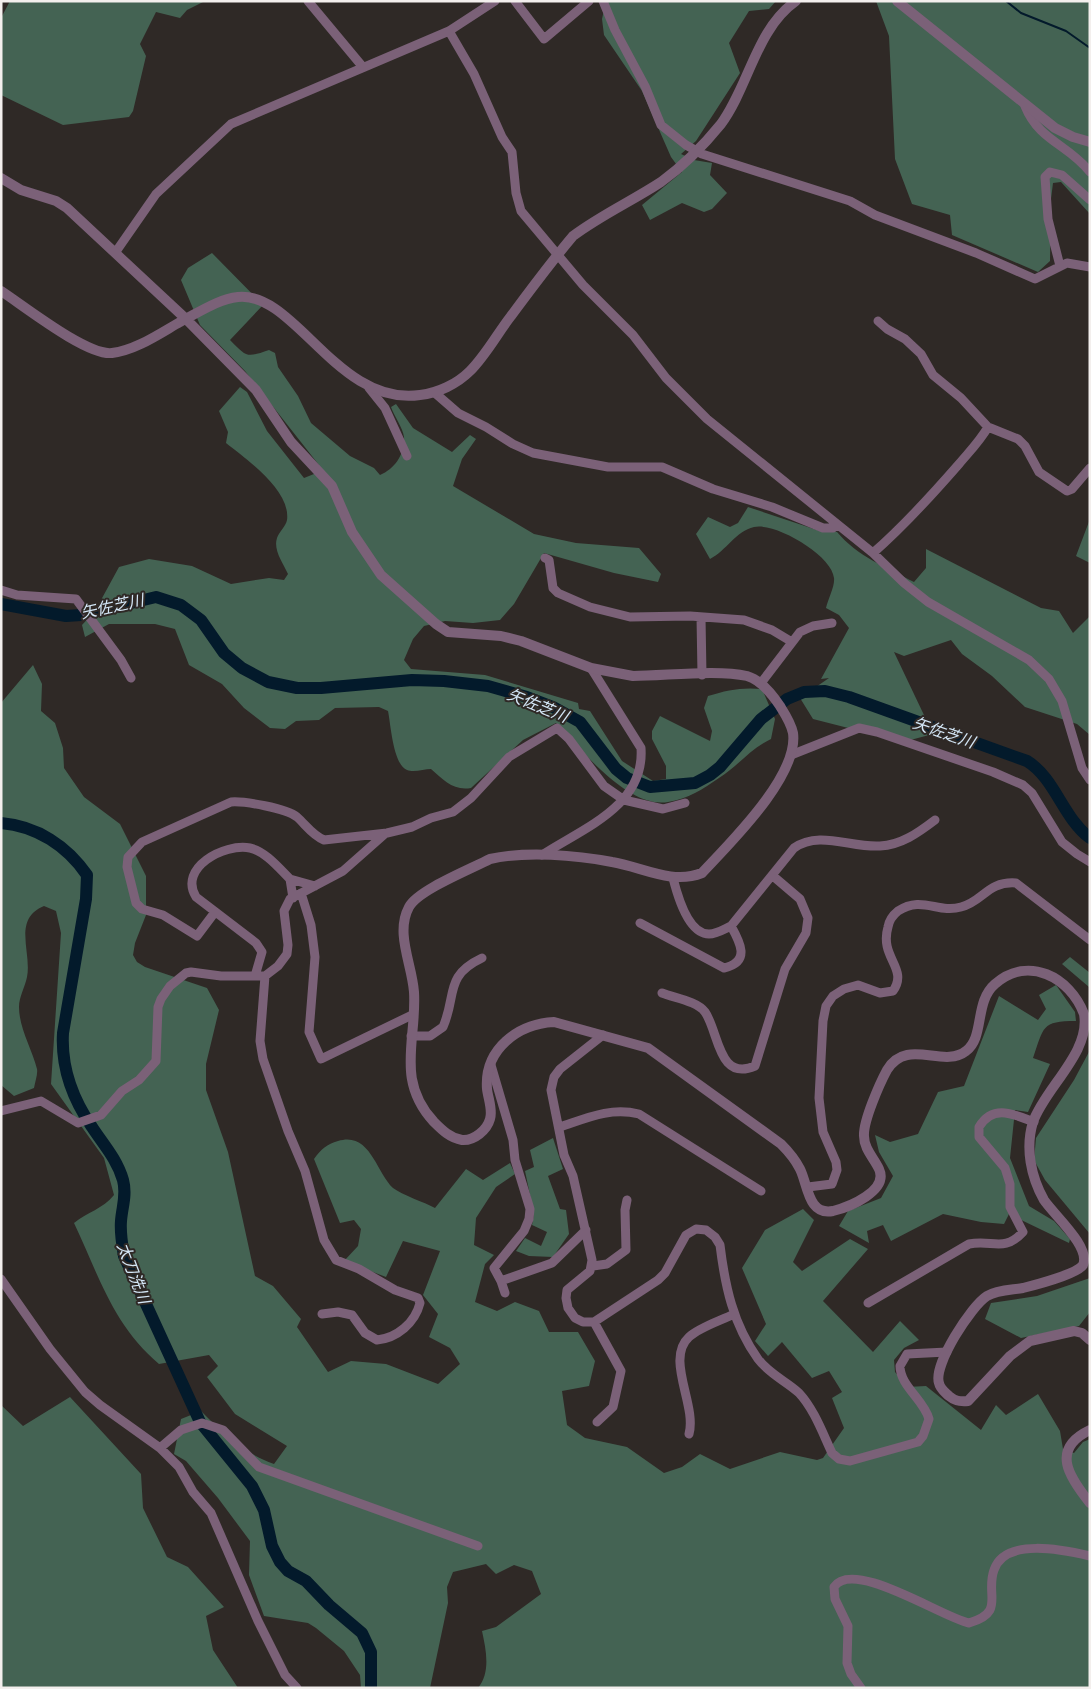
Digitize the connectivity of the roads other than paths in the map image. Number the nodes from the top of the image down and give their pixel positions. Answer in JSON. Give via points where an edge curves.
{"nodes":[{"id":1,"x":308,"y":1,"type":"edge"},
{"id":2,"x":495,"y":1,"type":"edge"},
{"id":3,"x":515,"y":1,"type":"edge"},
{"id":4,"x":589,"y":1,"type":"edge"},
{"id":5,"x":603,"y":1,"type":"edge"},
{"id":6,"x":796,"y":1,"type":"edge"},
{"id":7,"x":897,"y":1,"type":"edge"},
{"id":8,"x":449,"y":30,"type":"junction"},
{"id":9,"x":362,"y":66,"type":"junction"},
{"id":10,"x":1025,"y":106,"type":"junction"},
{"id":11,"x":1090,"y":142,"type":"edge"},
{"id":12,"x":697,"y":151,"type":"junction"},
{"id":13,"x":1090,"y":172,"type":"edge"},
{"id":14,"x":1,"y":178,"type":"edge"},
{"id":15,"x":1090,"y":200,"type":"edge"},
{"id":16,"x":115,"y":253,"type":"junction"},
{"id":17,"x":558,"y":254,"type":"junction"},
{"id":18,"x":1060,"y":266,"type":"junction"},
{"id":19,"x":1090,"y":267,"type":"edge"},
{"id":20,"x":1,"y":292,"type":"edge"},
{"id":21,"x":186,"y":319,"type":"junction"},
{"id":22,"x":878,"y":321,"type":"dead end"},
{"id":23,"x":369,"y":388,"type":"junction"},
{"id":24,"x":435,"y":393,"type":"junction"},
{"id":25,"x":988,"y":427,"type":"junction"},
{"id":26,"x":407,"y":456,"type":"dead end"},
{"id":27,"x":1090,"y":468,"type":"edge"},
{"id":28,"x":836,"y":525,"type":"junction"},
{"id":29,"x":873,"y":553,"type":"junction"},
{"id":30,"x":545,"y":558,"type":"dead end"},
{"id":31,"x":1,"y":590,"type":"edge"},
{"id":32,"x":700,"y":617,"type":"junction"},
{"id":33,"x":832,"y":623,"type":"dead end"},
{"id":34,"x":792,"y":642,"type":"junction"},
{"id":35,"x":592,"y":668,"type":"junction"},
{"id":36,"x":702,"y":675,"type":"junction"},
{"id":37,"x":131,"y":678,"type":"dead end"},
{"id":38,"x":761,"y":683,"type":"junction"},
{"id":39,"x":791,"y":755,"type":"junction"},
{"id":40,"x":1090,"y":780,"type":"edge"},
{"id":41,"x":624,"y":800,"type":"junction"},
{"id":42,"x":686,"y":803,"type":"dead end"},
{"id":43,"x":935,"y":820,"type":"dead end"},
{"id":44,"x":387,"y":833,"type":"junction"},
{"id":45,"x":542,"y":856,"type":"junction"},
{"id":46,"x":1090,"y":862,"type":"edge"},
{"id":47,"x":772,"y":876,"type":"junction"},
{"id":48,"x":673,"y":878,"type":"junction"},
{"id":49,"x":290,"y":879,"type":"junction"},
{"id":50,"x":315,"y":886,"type":"junction"},
{"id":51,"x":301,"y":893,"type":"junction"},
{"id":52,"x":293,"y":898,"type":"junction"},
{"id":53,"x":215,"y":912,"type":"junction"},
{"id":54,"x":640,"y":923,"type":"dead end"},
{"id":55,"x":731,"y":926,"type":"junction"},
{"id":56,"x":1090,"y":940,"type":"edge"},
{"id":57,"x":482,"y":958,"type":"dead end"},
{"id":58,"x":260,"y":976,"type":"junction"},
{"id":59,"x":662,"y":993,"type":"dead end"},
{"id":60,"x":412,"y":1015,"type":"junction"},
{"id":61,"x":604,"y":1035,"type":"junction"},
{"id":62,"x":410,"y":1036,"type":"junction"},
{"id":63,"x":491,"y":1065,"type":"junction"},
{"id":64,"x":1,"y":1111,"type":"edge"},
{"id":65,"x":1034,"y":1122,"type":"junction"},
{"id":66,"x":560,"y":1127,"type":"junction"},
{"id":67,"x":808,"y":1187,"type":"junction"},
{"id":68,"x":762,"y":1191,"type":"dead end"},
{"id":69,"x":627,"y":1200,"type":"dead end"},
{"id":70,"x":586,"y":1230,"type":"junction"},
{"id":71,"x":592,"y":1266,"type":"junction"},
{"id":72,"x":1,"y":1278,"type":"edge"},
{"id":73,"x":500,"y":1282,"type":"junction"},
{"id":74,"x":505,"y":1294,"type":"dead end"},
{"id":75,"x":868,"y":1303,"type":"dead end"},
{"id":76,"x":322,"y":1314,"type":"dead end"},
{"id":77,"x":734,"y":1314,"type":"junction"},
{"id":78,"x":594,"y":1322,"type":"junction"},
{"id":79,"x":1090,"y":1340,"type":"edge"},
{"id":80,"x":947,"y":1352,"type":"junction"},
{"id":81,"x":597,"y":1422,"type":"dead end"},
{"id":82,"x":1090,"y":1430,"type":"edge"},
{"id":83,"x":689,"y":1434,"type":"dead end"},
{"id":84,"x":160,"y":1448,"type":"junction"},
{"id":85,"x":1090,"y":1503,"type":"edge"},
{"id":86,"x":478,"y":1546,"type":"dead end"},
{"id":87,"x":1090,"y":1556,"type":"edge"},
{"id":88,"x":297,"y":1688,"type":"edge"},
{"id":89,"x":861,"y":1688,"type":"edge"}],
"edges":[{"from":1,"to":9,"type":"street"},
{"from":2,"to":8,"type":"street"},
{"from":3,"to":4,"type":"street","via":[[544,39]]},
{"from":5,"to":12,"type":"street","via":[[661,125]]},
{"from":6,"to":12,"type":"street","via":[[769,30],[741,91],[722,123]]},
{"from":7,"to":10,"type":"street"},
{"from":8,"to":9,"type":"street"},
{"from":8,"to":17,"type":"street","via":[[512,152],[521,211]]},
{"from":9,"to":16,"type":"street","via":[[231,124],[156,194]]},
{"from":10,"to":11,"type":"street","via":[[1073,138]]},
{"from":10,"to":13,"type":"street","via":[[1042,134],[1075,155]]},
{"from":12,"to":17,"type":"street","via":[[662,181],[573,236]]},
{"from":12,"to":18,"type":"street","via":[[850,201],[875,215],[1035,279]]},
{"from":14,"to":16,"type":"street","via":[[21,190],[56,201],[67,208]]},
{"from":15,"to":18,"type":"street","via":[[1062,174],[1050,172],[1045,177],[1048,219]]},
{"from":16,"to":21,"type":"street"},
{"from":17,"to":24,"type":"street","via":[[469,371]]},
{"from":17,"to":28,"type":"street","via":[[583,285],[633,334],[683,396]]},
{"from":18,"to":19,"type":"street","via":[[1076,263]]},
{"from":20,"to":21,"type":"street","via":[[92,350],[109,354],[138,345]]},
{"from":21,"to":23,"type":"street","via":[[221,301],[239,296],[255,298],[268,304]]},
{"from":21,"to":35,"type":"street","via":[[256,390],[291,442],[332,486],[352,532],[381,575],[436,624],[448,632],[501,636],[521,641]]},
{"from":22,"to":25,"type":"street","via":[[921,354],[933,375],[961,398]]},
{"from":23,"to":24,"type":"street","via":[[395,396]]},
{"from":23,"to":26,"type":"street","via":[[385,408]]},
{"from":24,"to":28,"type":"street","via":[[458,414],[533,453],[608,467],[662,467],[713,489],[772,507],[824,528]]},
{"from":25,"to":27,"type":"street","via":[[1018,439],[1039,472],[1067,491]]},
{"from":25,"to":29,"type":"street","via":[[939,488]]},
{"from":28,"to":29,"type":"street"},
{"from":29,"to":40,"type":"street","via":[[928,602],[1029,660],[1049,678],[1062,701],[1082,768]]},
{"from":30,"to":32,"type":"street","via":[[553,588],[590,607],[630,617]]},
{"from":31,"to":37,"type":"street","via":[[17,595],[76,599]]},
{"from":32,"to":34,"type":"street","via":[[744,620],[772,630]]},
{"from":32,"to":36,"type":"street"},
{"from":33,"to":34,"type":"street","via":[[800,632]]},
{"from":34,"to":38,"type":"street"},
{"from":35,"to":36,"type":"street","via":[[633,676]]},
{"from":35,"to":41,"type":"street","via":[[641,748],[642,762],[631,792]]},
{"from":36,"to":38,"type":"street","via":[[731,674]]},
{"from":38,"to":39,"type":"street","via":[[787,716],[793,733]]},
{"from":39,"to":46,"type":"street","via":[[859,728],[992,772],[1023,785],[1032,793],[1062,842]]},
{"from":39,"to":48,"type":"street","via":[[759,810],[702,873]]},
{"from":41,"to":42,"type":"street","via":[[663,809]]},
{"from":41,"to":44,"type":"street","via":[[604,786],[569,739],[556,728],[509,757],[471,798],[453,812]]},
{"from":41,"to":45,"type":"street"},
{"from":43,"to":47,"type":"street","via":[[903,841],[881,846],[812,839],[794,848]]},
{"from":44,"to":50,"type":"street","via":[[343,871]]},
{"from":44,"to":53,"type":"street","via":[[324,840],[316,837],[295,816],[240,801],[134,848],[128,857],[127,867],[133,896],[142,909],[163,915],[197,936]]},
{"from":45,"to":48,"type":"street","via":[[611,861]]},
{"from":45,"to":60,"type":"street","via":[[490,859],[419,895],[409,906],[403,931],[412,977]]},
{"from":47,"to":55,"type":"street"},
{"from":47,"to":59,"type":"street","via":[[800,899],[808,918],[806,932],[784,969],[756,1066],[746,1070],[727,1062],[705,1012],[696,1005]]},
{"from":48,"to":55,"type":"street","via":[[686,915],[699,930],[707,934],[717,933]]},
{"from":49,"to":50,"type":"street"},
{"from":49,"to":52,"type":"street"},
{"from":49,"to":53,"type":"street","via":[[252,848],[240,847],[223,852],[198,866],[191,880],[196,898]]},
{"from":50,"to":51,"type":"street"},
{"from":51,"to":52,"type":"street"},
{"from":51,"to":60,"type":"street","via":[[315,949],[309,1032],[321,1059]]},
{"from":52,"to":58,"type":"street","via":[[284,911],[287,954],[278,966]]},
{"from":53,"to":58,"type":"street","via":[[256,943],[262,952]]},
{"from":54,"to":55,"type":"street","via":[[724,968],[740,959],[742,947]]},
{"from":56,"to":67,"type":"street","via":[[1016,883],[995,885],[963,907],[918,903],[895,914],[888,924],[885,938],[898,974],[899,983],[893,992],[880,993],[858,985],[833,996],[826,1006],[818,1098],[823,1132],[837,1170],[832,1184]]},
{"from":57,"to":62,"type":"street","via":[[467,966],[456,978],[443,1027],[430,1036]]},
{"from":58,"to":64,"type":"street","via":[[191,972],[175,982],[158,1008],[156,1061],[94,1119],[82,1122],[68,1119],[41,1101]]},
{"from":58,"to":76,"type":"street","via":[[263,1059],[305,1171],[324,1240],[336,1260],[418,1298],[420,1304],[404,1329],[377,1340],[365,1333],[352,1315],[338,1312]]},
{"from":60,"to":62,"type":"street"},
{"from":61,"to":63,"type":"street","via":[[554,1022],[540,1023],[517,1031],[505,1041]]},
{"from":61,"to":66,"type":"street","via":[[554,1077],[551,1090]]},
{"from":61,"to":67,"type":"street","via":[[648,1048],[781,1144],[794,1158]]},
{"from":62,"to":63,"type":"street","via":[[413,1085],[431,1118],[453,1137],[464,1140],[485,1130],[491,1118],[487,1088]]},
{"from":63,"to":73,"type":"street","via":[[514,1140],[515,1160],[530,1209],[524,1231],[494,1268]]},
{"from":65,"to":67,"type":"street","via":[[1042,1104],[1081,1050],[1088,1028],[1084,1014],[1059,979],[1042,970],[1015,972],[993,985],[985,997],[974,1041],[968,1050],[948,1057],[916,1053],[904,1056],[888,1068],[863,1131],[869,1154],[881,1173],[875,1191],[832,1211],[821,1210],[812,1204]]},
{"from":65,"to":75,"type":"street","via":[[999,1111],[992,1113],[979,1127],[979,1137],[1006,1168],[1010,1207],[1022,1232],[1016,1239],[1000,1245],[969,1244]]},
{"from":65,"to":80,"type":"street","via":[[1029,1150],[1036,1181],[1045,1202],[1085,1249],[1086,1260],[1079,1270],[1025,1288],[988,1295],[967,1315]]},
{"from":66,"to":68,"type":"street","via":[[608,1111],[624,1110],[639,1114]]},
{"from":66,"to":70,"type":"street","via":[[564,1155],[573,1176]]},
{"from":69,"to":71,"type":"street","via":[[626,1250],[607,1264]]},
{"from":70,"to":71,"type":"street"},
{"from":70,"to":73,"type":"street","via":[[552,1263]]},
{"from":71,"to":78,"type":"street","via":[[572,1285],[566,1298],[575,1318]]},
{"from":72,"to":84,"type":"street","via":[[50,1349],[85,1392]]},
{"from":73,"to":74,"type":"street"},
{"from":77,"to":78,"type":"street","via":[[720,1245],[716,1237],[706,1230],[696,1229],[686,1235],[658,1280]]},
{"from":77,"to":80,"type":"street","via":[[759,1360],[805,1400],[832,1453],[839,1459],[850,1461],[918,1442],[929,1419],[921,1401],[903,1378],[900,1366],[908,1354]]},
{"from":77,"to":83,"type":"street","via":[[684,1342],[680,1365],[692,1423]]},
{"from":78,"to":81,"type":"street","via":[[621,1371],[613,1408]]},
{"from":79,"to":80,"type":"street","via":[[1074,1331],[1030,1341],[1010,1356],[975,1396],[961,1402],[943,1391],[938,1382]]},
{"from":82,"to":85,"type":"street","via":[[1070,1444],[1067,1458],[1071,1479]]},
{"from":84,"to":86,"type":"street","via":[[181,1430],[202,1423],[223,1430],[259,1467]]},
{"from":84,"to":88,"type":"street","via":[[179,1467],[193,1492],[212,1513],[258,1622],[285,1675]]},
{"from":87,"to":89,"type":"street","via":[[1022,1548],[1006,1555],[993,1571],[990,1612],[969,1623],[883,1586],[855,1578],[845,1579],[834,1587],[835,1599],[848,1626],[847,1663]]}]}
